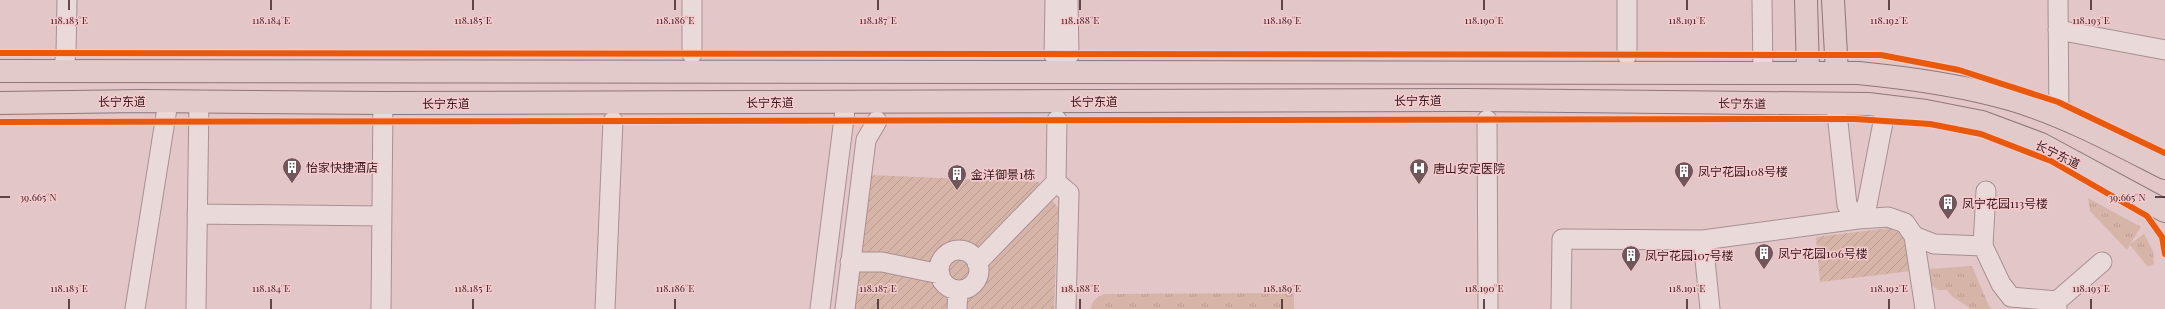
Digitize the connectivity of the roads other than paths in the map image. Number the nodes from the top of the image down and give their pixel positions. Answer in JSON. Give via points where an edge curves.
{"nodes":[{"id":1,"x":67,"y":0,"type":"edge"},
{"id":2,"x":692,"y":0,"type":"edge"},
{"id":3,"x":1055,"y":0,"type":"edge"},
{"id":4,"x":1068,"y":0,"type":"edge"},
{"id":5,"x":1627,"y":0,"type":"edge"},
{"id":6,"x":1762,"y":0,"type":"edge"},
{"id":7,"x":1806,"y":0,"type":"edge"},
{"id":8,"x":1833,"y":0,"type":"edge"},
{"id":9,"x":2058,"y":0,"type":"edge"},
{"id":10,"x":2058,"y":30,"type":"junction"},
{"id":11,"x":2165,"y":50,"type":"edge"},
{"id":12,"x":692,"y":54,"type":"dead end"},
{"id":13,"x":1627,"y":55,"type":"dead end"},
{"id":14,"x":0,"y":71,"type":"edge"},
{"id":15,"x":63,"y":71,"type":"junction"},
{"id":16,"x":1763,"y":72,"type":"junction"},
{"id":17,"x":1808,"y":72,"type":"junction"},
{"id":18,"x":1837,"y":73,"type":"junction"},
{"id":19,"x":199,"y":101,"type":"junction"},
{"id":20,"x":0,"y":102,"type":"edge"},
{"id":21,"x":168,"y":102,"type":"junction"},
{"id":22,"x":846,"y":102,"type":"junction"},
{"id":23,"x":383,"y":103,"type":"junction"},
{"id":24,"x":1836,"y":104,"type":"junction"},
{"id":25,"x":1886,"y":107,"type":"junction"},
{"id":26,"x":2059,"y":118,"type":"junction"},
{"id":27,"x":613,"y":120,"type":"dead end"},
{"id":28,"x":1056,"y":120,"type":"dead end"},
{"id":29,"x":1487,"y":120,"type":"dead end"},
{"id":30,"x":877,"y":121,"type":"dead end"},
{"id":31,"x":2165,"y":168,"type":"edge"},
{"id":32,"x":1056,"y":182,"type":"junction"},
{"id":33,"x":1986,"y":191,"type":"dead end"},
{"id":34,"x":2165,"y":211,"type":"edge"},
{"id":35,"x":197,"y":214,"type":"junction"},
{"id":36,"x":382,"y":216,"type":"junction"},
{"id":37,"x":1858,"y":219,"type":"junction"},
{"id":38,"x":1914,"y":236,"type":"junction"},
{"id":39,"x":1702,"y":240,"type":"junction"},
{"id":40,"x":1983,"y":246,"type":"junction"},
{"id":41,"x":850,"y":262,"type":"junction"},
{"id":42,"x":2102,"y":262,"type":"dead end"},
{"id":43,"x":977,"y":263,"type":"junction"},
{"id":44,"x":940,"y":274,"type":"junction"},
{"id":45,"x":958,"y":290,"type":"junction"},
{"id":46,"x":2057,"y":305,"type":"edge"},
{"id":47,"x":135,"y":309,"type":"edge"},
{"id":48,"x":196,"y":309,"type":"edge"},
{"id":49,"x":381,"y":309,"type":"edge"},
{"id":50,"x":605,"y":309,"type":"edge"},
{"id":51,"x":820,"y":309,"type":"edge"},
{"id":52,"x":845,"y":309,"type":"edge"},
{"id":53,"x":957,"y":309,"type":"edge"},
{"id":54,"x":1066,"y":309,"type":"edge"},
{"id":55,"x":1488,"y":309,"type":"edge"},
{"id":56,"x":1561,"y":309,"type":"edge"},
{"id":57,"x":1710,"y":309,"type":"edge"},
{"id":58,"x":1925,"y":309,"type":"edge"}],
"edges":[{"from":1,"to":15,"type":"street","via":[[66,54]]},
{"from":2,"to":12,"type":"street"},
{"from":3,"to":4,"type":"street","via":[[1061,55]]},
{"from":5,"to":13,"type":"street"},
{"from":6,"to":16,"type":"street"},
{"from":7,"to":17,"type":"main road"},
{"from":8,"to":18,"type":"main road"},
{"from":9,"to":10,"type":"street"},
{"from":10,"to":11,"type":"street"},
{"from":10,"to":26,"type":"street"},
{"from":14,"to":15,"type":"main road"},
{"from":15,"to":16,"type":"main road"},
{"from":16,"to":17,"type":"main road"},
{"from":17,"to":18,"type":"main road"},
{"from":18,"to":26,"type":"main road","via":[[1930,80],[2013,100]]},
{"from":19,"to":21,"type":"main road","name":"长宁东道"},
{"from":19,"to":23,"type":"main road","name":"长宁东道"},
{"from":19,"to":35,"type":"street"},
{"from":20,"to":21,"type":"main road","name":"长宁东道"},
{"from":21,"to":47,"type":"street"},
{"from":22,"to":23,"type":"main road","name":"长宁东道"},
{"from":22,"to":24,"type":"main road","name":"长宁东道","via":[[1463,100]]},
{"from":22,"to":51,"type":"street"},
{"from":23,"to":36,"type":"street"},
{"from":24,"to":25,"type":"main road","name":"长宁东道"},
{"from":24,"to":37,"type":"street","via":[[1847,205]]},
{"from":25,"to":34,"type":"main road","name":"长宁东道","via":[[1926,111],[1982,122],[2041,144]]},
{"from":25,"to":37,"type":"street","via":[[1867,205]]},
{"from":26,"to":31,"type":"main road","via":[[2085,128]]},
{"from":27,"to":50,"type":"street"},
{"from":28,"to":32,"type":"street"},
{"from":29,"to":55,"type":"street"},
{"from":30,"to":41,"type":"street","via":[[866,140]]},
{"from":32,"to":43,"type":"street"},
{"from":32,"to":54,"type":"street","via":[[1069,192]]},
{"from":33,"to":40,"type":"street"},
{"from":35,"to":36,"type":"street"},
{"from":35,"to":48,"type":"street"},
{"from":36,"to":49,"type":"street"},
{"from":37,"to":38,"type":"street","via":[[1888,217],[1905,223]]},
{"from":37,"to":39,"type":"street"},
{"from":38,"to":40,"type":"street","via":[[1934,244]]},
{"from":38,"to":58,"type":"street"},
{"from":39,"to":56,"type":"street","via":[[1562,239]]},
{"from":39,"to":57,"type":"street"},
{"from":40,"to":46,"type":"street","via":[[2001,284],[2011,297]]},
{"from":41,"to":44,"type":"street","via":[[882,262]]},
{"from":41,"to":52,"type":"street"},
{"from":42,"to":46,"type":"street"},
{"from":43,"to":44,"type":"street","via":[[963,251],[950,253],[941,262]]},
{"from":43,"to":45,"type":"street","via":[[979,270],[975,282]]},
{"from":44,"to":45,"type":"street","via":[[946,285]]},
{"from":45,"to":53,"type":"street"}]}
